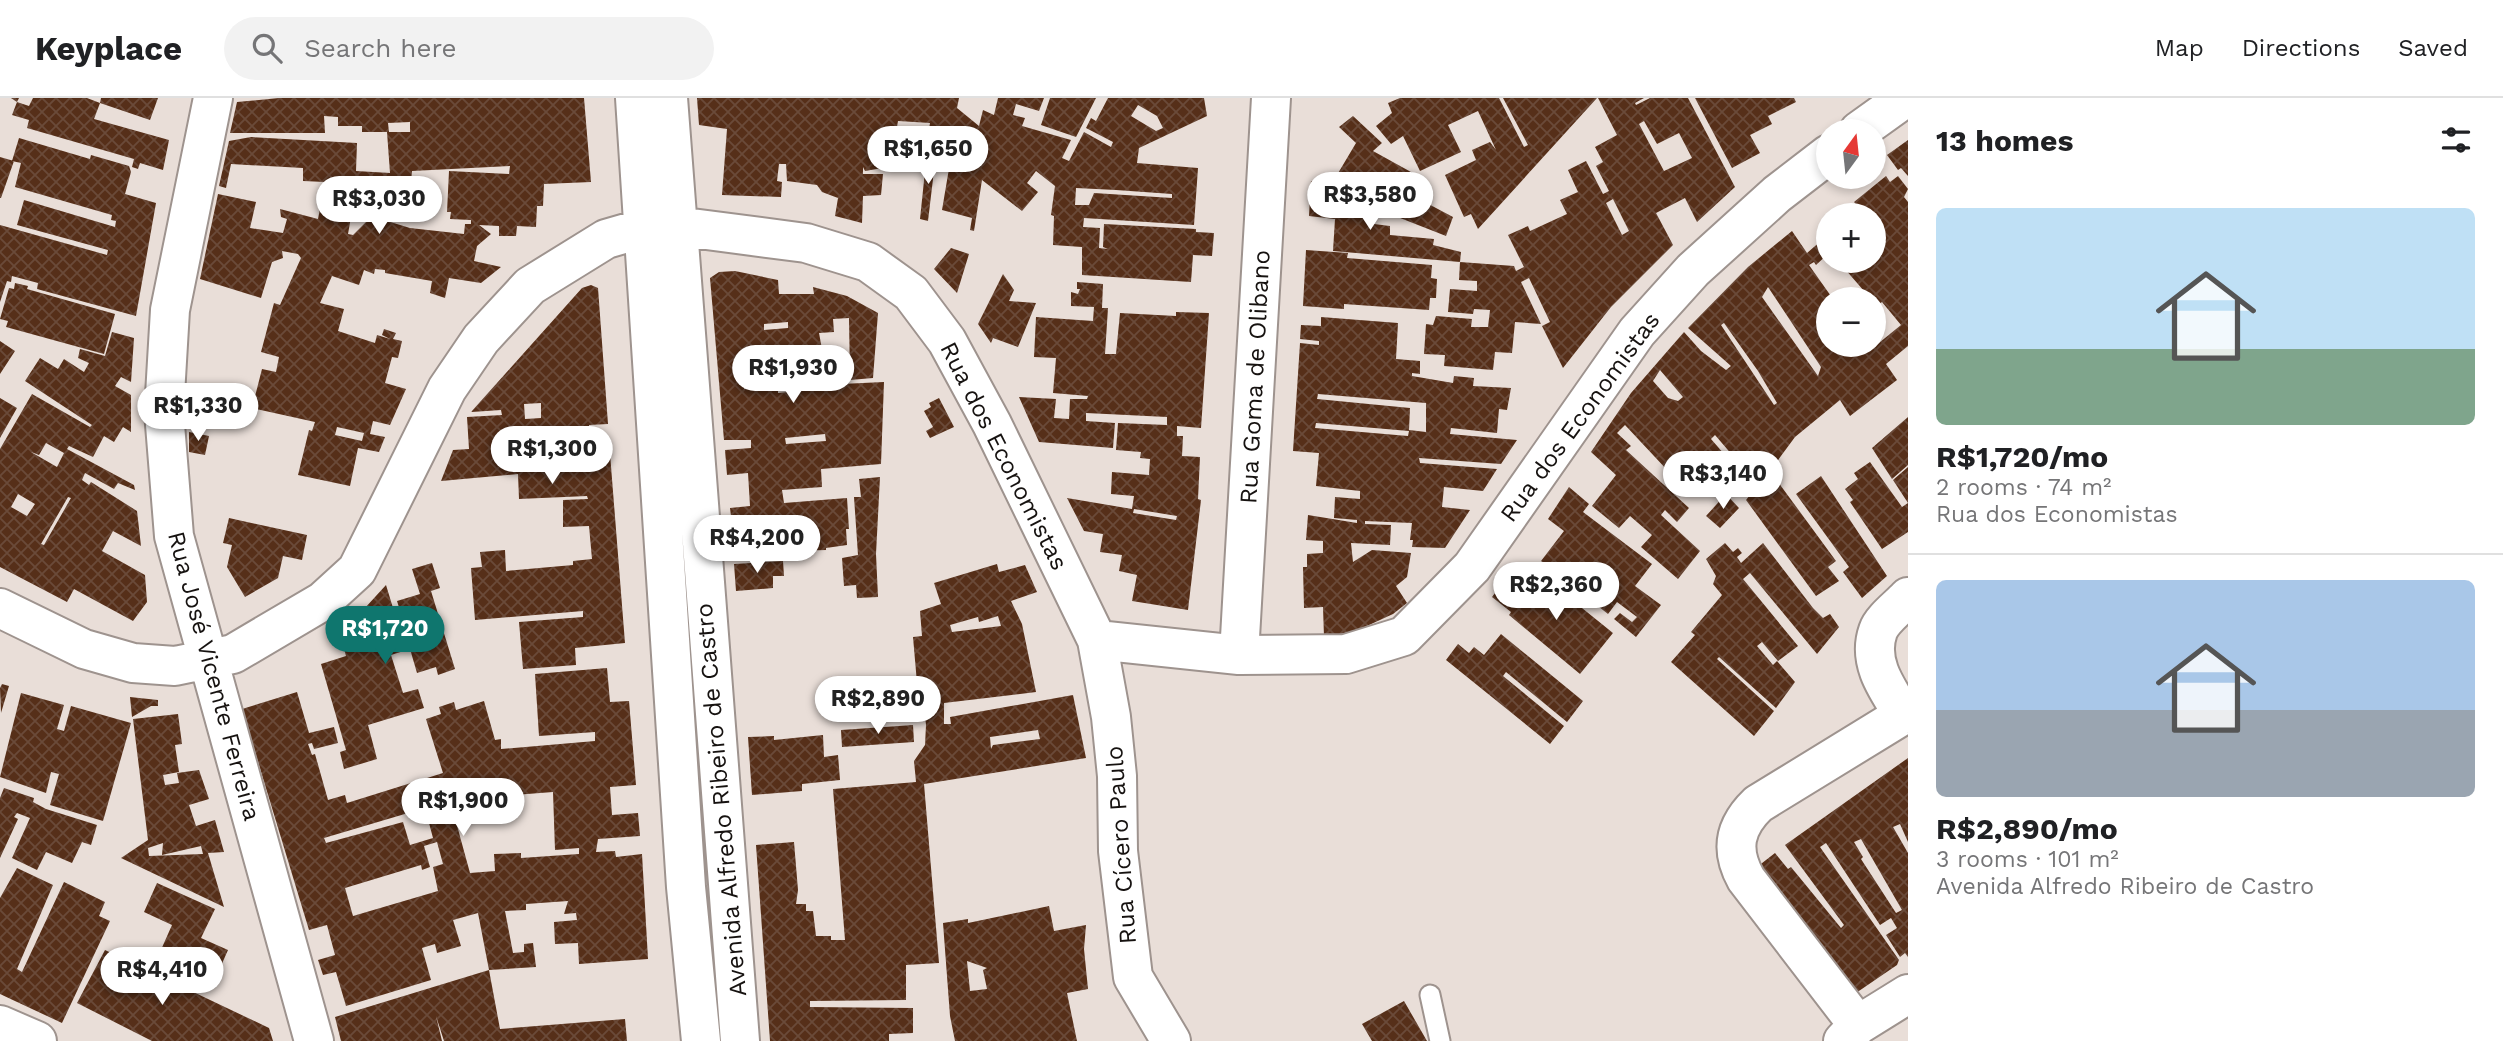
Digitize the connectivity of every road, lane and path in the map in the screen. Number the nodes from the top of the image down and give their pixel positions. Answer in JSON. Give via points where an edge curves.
{"nodes":[{"id":1,"x":213,"y":98,"type":"edge"},
{"id":2,"x":635,"y":98,"type":"edge"},
{"id":3,"x":668,"y":98,"type":"edge"},
{"id":4,"x":1271,"y":98,"type":"edge"},
{"id":5,"x":1905,"y":98,"type":"edge"},
{"id":6,"x":1876,"y":119,"type":"edge"},
{"id":7,"x":1816,"y":165,"type":"edge"},
{"id":8,"x":660,"y":227,"type":"junction"},
{"id":9,"x":1908,"y":597,"type":"edge"},
{"id":10,"x":0,"y":608,"type":"edge"},
{"id":11,"x":1097,"y":640,"type":"junction"},
{"id":12,"x":1239,"y":655,"type":"junction"},
{"id":13,"x":208,"y":661,"type":"junction"},
{"id":14,"x":1906,"y":713,"type":"edge"},
{"id":15,"x":1908,"y":994,"type":"edge"},
{"id":16,"x":1430,"y":995,"type":"dead end"},
{"id":17,"x":0,"y":1025,"type":"edge"},
{"id":18,"x":1850,"y":1033,"type":"edge"},
{"id":19,"x":37,"y":1041,"type":"edge"},
{"id":20,"x":314,"y":1041,"type":"edge"},
{"id":21,"x":701,"y":1041,"type":"edge"},
{"id":22,"x":740,"y":1041,"type":"edge"},
{"id":23,"x":1171,"y":1041,"type":"edge"},
{"id":24,"x":1440,"y":1041,"type":"edge"}],
"edges":[{"from":1,"to":13,"type":"street","name":"Rua José Vicente Ferreira","via":[[170,310],[164,412],[174,537]]},
{"from":2,"to":8,"type":"street","name":"Avenida Alfredo Ribeiro de Castro"},
{"from":3,"to":8,"type":"street","name":"Avenida Alfredo Ribeiro de Castro"},
{"from":4,"to":12,"type":"street","name":"Rua Goma de Olibano"},
{"from":5,"to":6,"type":"street"},
{"from":7,"to":12,"type":"street","name":"Rua dos Economistas","via":[[1693,270],[1637,332],[1472,567],[1404,636],[1346,654]]},
{"from":8,"to":11,"type":"street","name":"Rua dos Economistas","via":[[806,243],[868,262],[911,293],[947,341],[992,424]]},
{"from":8,"to":13,"type":"street","name":"Rua dos Economistas","via":[[606,239],[530,286],[481,339],[447,388],[357,570],[323,601],[233,654]]},
{"from":8,"to":21,"type":"street","name":"Avenida Alfredo Ribeiro de Castro","via":[[686,887]]},
{"from":8,"to":22,"type":"street","name":"Avenida Alfredo Ribeiro de Castro"},
{"from":9,"to":14,"type":"street","via":[[1878,629],[1874,659],[1885,687]]},
{"from":10,"to":13,"type":"street","name":"Rua dos Economistas","via":[[84,649],[134,663],[175,666]]},
{"from":11,"to":12,"type":"street","name":"Rua dos Economistas"},
{"from":11,"to":23,"type":"street","name":"Rua Cícero Paulo","via":[[1111,718],[1118,851],[1133,977]]},
{"from":13,"to":20,"type":"street","name":"Rua José Vicente Ferreira"},
{"from":14,"to":18,"type":"street","via":[[1758,804],[1743,818],[1735,839],[1736,861],[1746,880]]},
{"from":15,"to":18,"type":"street"},
{"from":16,"to":24,"type":"lane"},
{"from":17,"to":19,"type":"street"}]}
